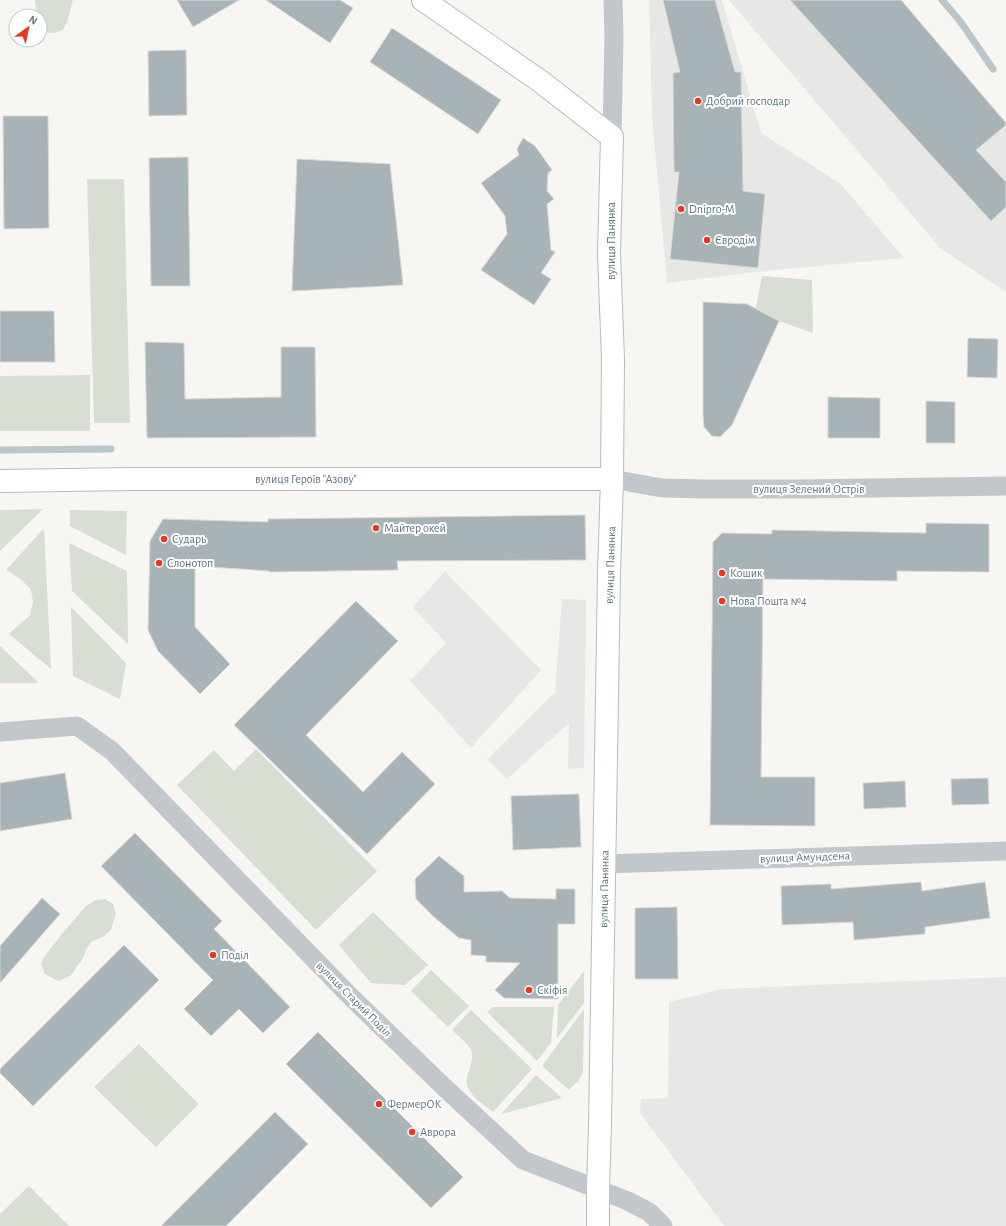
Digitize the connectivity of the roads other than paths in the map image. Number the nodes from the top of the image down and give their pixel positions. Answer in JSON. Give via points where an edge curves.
{"nodes":[{"id":1,"x":423,"y":0,"type":"edge"},
{"id":2,"x":613,"y":0,"type":"edge"},
{"id":3,"x":612,"y":137,"type":"junction"},
{"id":4,"x":612,"y":479,"type":"junction"},
{"id":5,"x":0,"y":481,"type":"edge"},
{"id":6,"x":1006,"y":486,"type":"edge"},
{"id":7,"x":0,"y":732,"type":"edge"},
{"id":8,"x":1006,"y":851,"type":"edge"},
{"id":9,"x":604,"y":864,"type":"junction"},
{"id":10,"x":598,"y":1188,"type":"junction"},
{"id":11,"x":598,"y":1226,"type":"edge"},
{"id":12,"x":663,"y":1226,"type":"edge"}],
"edges":[{"from":1,"to":3,"type":"main road","via":[[540,81]]},
{"from":2,"to":3,"type":"street"},
{"from":3,"to":4,"type":"main road","name":"вулиця Панянка","via":[[609,254],[614,359]]},
{"from":4,"to":5,"type":"main road","name":"вулиця Героїв \"Азову\""},
{"from":4,"to":6,"type":"street","name":"вулиця Зелений Острів","via":[[662,488],[698,489],[803,490]]},
{"from":4,"to":9,"type":"main road","name":"вулиця Панянка"},
{"from":7,"to":10,"type":"street","name":"вулиця Старий Поділ","via":[[77,726],[112,751],[350,996],[523,1160]]},
{"from":8,"to":9,"type":"street","name":"вулиця Амундсена"},
{"from":9,"to":10,"type":"main road","name":"вулиця Панянка"},
{"from":10,"to":11,"type":"main road","name":"вулиця Панянка"},
{"from":10,"to":12,"type":"street","name":"вулиця Старий Поділ","via":[[648,1212]]}]}
